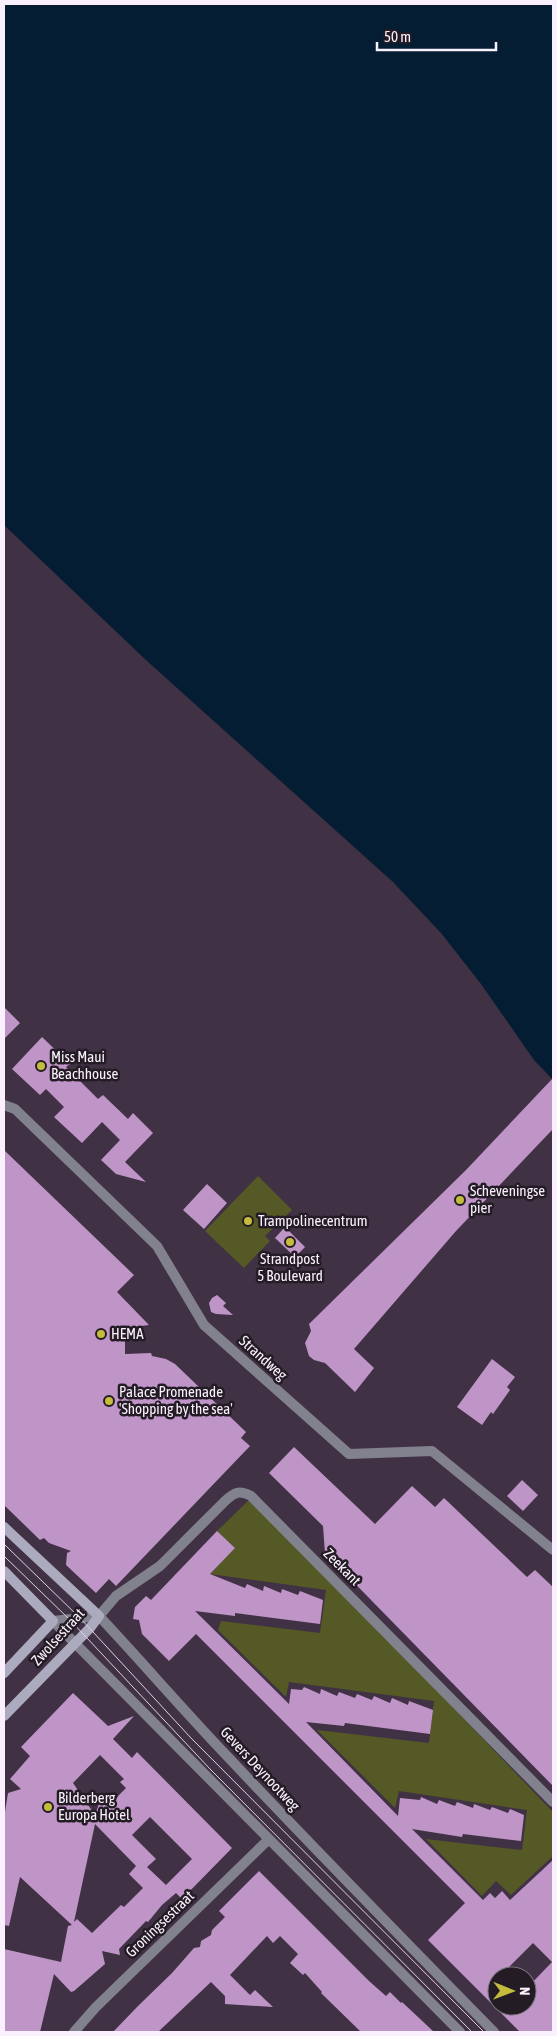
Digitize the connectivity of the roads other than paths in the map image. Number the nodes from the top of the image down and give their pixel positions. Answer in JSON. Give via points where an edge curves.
{"nodes":[{"id":1,"x":4,"y":1105,"type":"edge"},
{"id":2,"x":4,"y":1527,"type":"edge"},
{"id":3,"x":553,"y":1550,"type":"edge"},
{"id":4,"x":4,"y":1571,"type":"edge"},
{"id":5,"x":98,"y":1616,"type":"junction"},
{"id":6,"x":53,"y":1620,"type":"junction"},
{"id":7,"x":75,"y":1643,"type":"junction"},
{"id":8,"x":4,"y":1672,"type":"edge"},
{"id":9,"x":4,"y":1716,"type":"edge"},
{"id":10,"x":553,"y":1802,"type":"edge"},
{"id":11,"x":268,"y":1840,"type":"junction"},
{"id":12,"x":74,"y":2032,"type":"edge"},
{"id":13,"x":460,"y":2032,"type":"edge"},
{"id":14,"x":494,"y":2032,"type":"edge"}],
"edges":[{"from":1,"to":3,"type":"street","name":"Strandweg","via":[[15,1109],[157,1246],[204,1325],[349,1454],[432,1451]]},
{"from":2,"to":5,"type":"main road","name":"Gevers Deynootweg"},
{"from":4,"to":6,"type":"main road"},
{"from":5,"to":6,"type":"street","name":"Zwolsestraat"},
{"from":5,"to":7,"type":"main road","name":"Zwolsestraat"},
{"from":5,"to":10,"type":"street","name":"Zeekant","via":[[116,1596],[160,1566],[230,1496],[242,1491],[251,1496]]},
{"from":5,"to":14,"type":"street","name":"Gevers Deynootweg","via":[[342,1878]]},
{"from":6,"to":7,"type":"street"},
{"from":6,"to":8,"type":"main road","name":"Zwolsestraat"},
{"from":7,"to":9,"type":"main road","name":"Zwolsestraat"},
{"from":7,"to":11,"type":"street"},
{"from":11,"to":12,"type":"street","name":"Groningsestraat"},
{"from":11,"to":13,"type":"street"}]}
